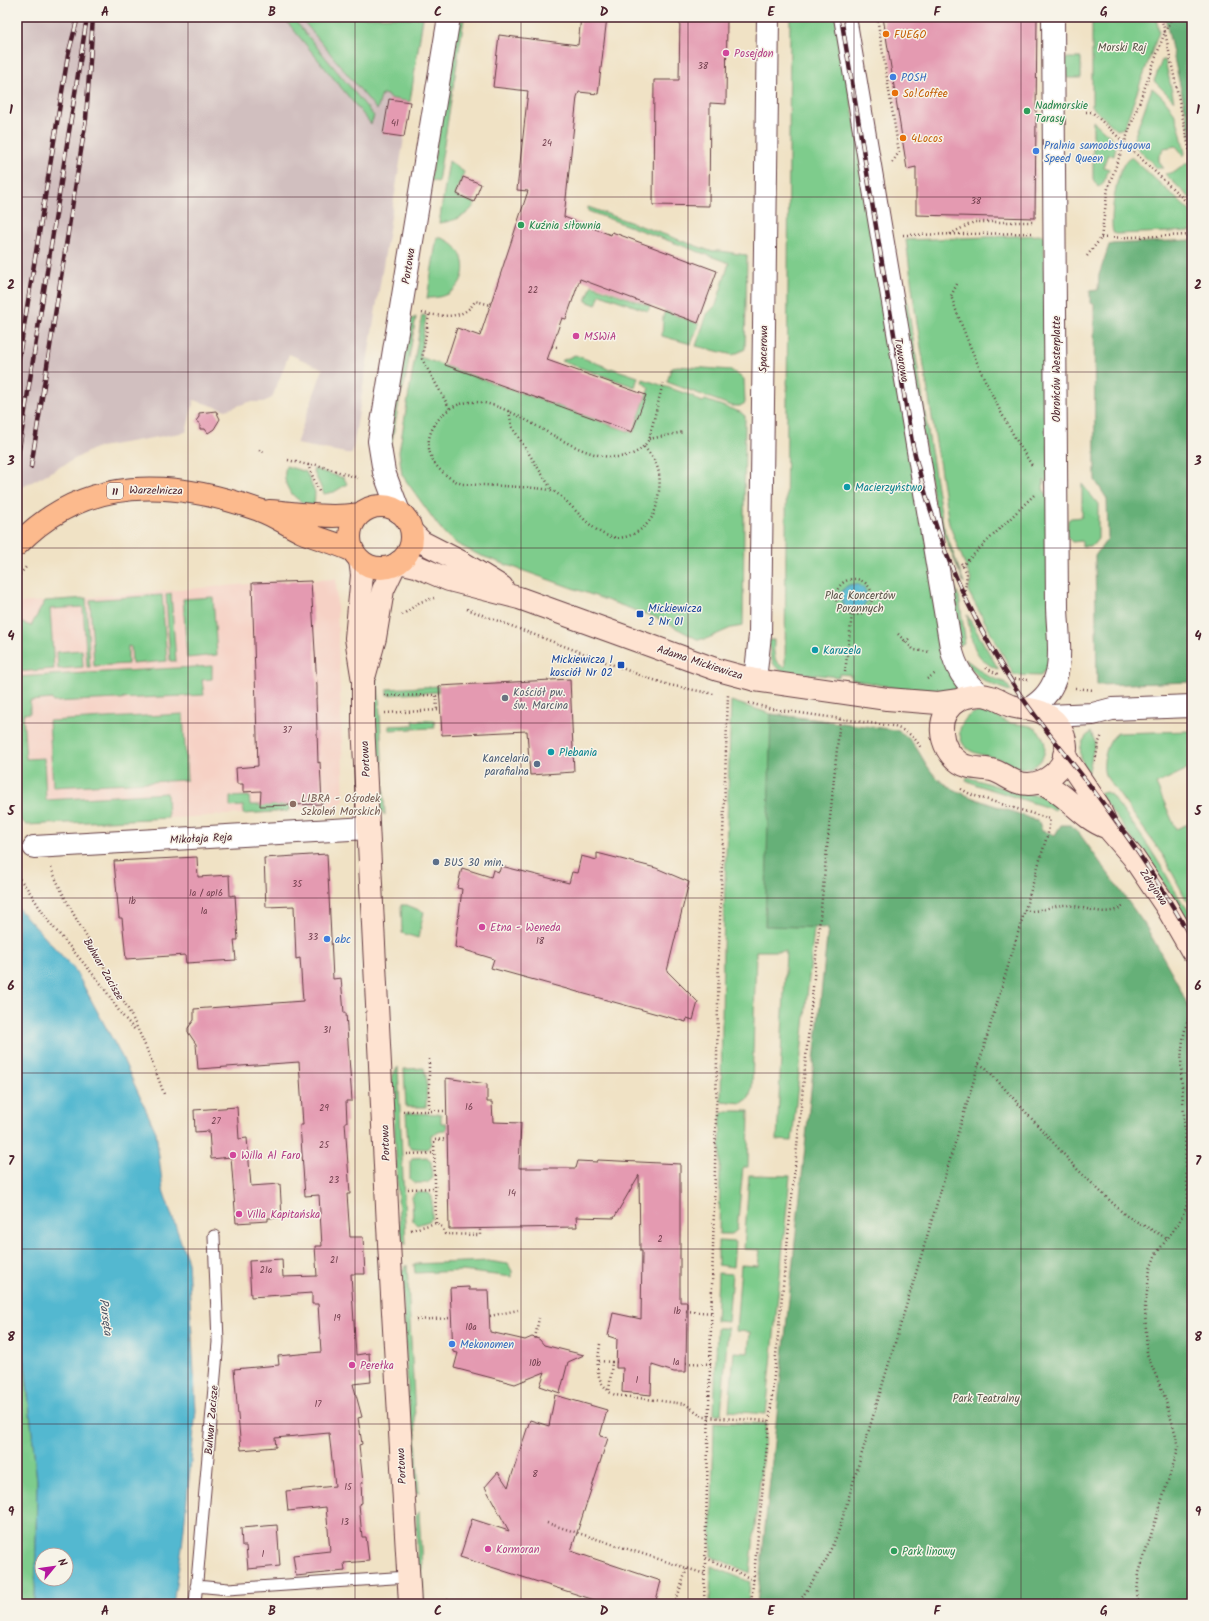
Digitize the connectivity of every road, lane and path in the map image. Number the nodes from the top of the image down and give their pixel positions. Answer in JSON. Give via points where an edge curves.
{"nodes":[{"id":1,"x":449,"y":17,"type":"edge"},
{"id":2,"x":768,"y":17,"type":"edge"},
{"id":3,"x":845,"y":17,"type":"edge"},
{"id":4,"x":1053,"y":17,"type":"edge"},
{"id":5,"x":1161,"y":17,"type":"edge"},
{"id":6,"x":1172,"y":17,"type":"edge"},
{"id":7,"x":1165,"y":32,"type":"junction"},
{"id":8,"x":1086,"y":112,"type":"dead end"},
{"id":9,"x":1124,"y":142,"type":"junction"},
{"id":10,"x":1192,"y":163,"type":"edge"},
{"id":11,"x":1192,"y":206,"type":"edge"},
{"id":12,"x":1004,"y":217,"type":"dead end"},
{"id":13,"x":1004,"y":222,"type":"junction"},
{"id":14,"x":1035,"y":222,"type":"dead end"},
{"id":15,"x":1040,"y":233,"type":"dead end"},
{"id":16,"x":949,"y":234,"type":"junction"},
{"id":17,"x":901,"y":235,"type":"dead end"},
{"id":18,"x":1192,"y":235,"type":"edge"},
{"id":19,"x":1101,"y":238,"type":"junction"},
{"id":20,"x":1087,"y":256,"type":"dead end"},
{"id":21,"x":957,"y":284,"type":"dead end"},
{"id":22,"x":491,"y":305,"type":"dead end"},
{"id":23,"x":419,"y":313,"type":"dead end"},
{"id":24,"x":429,"y":315,"type":"junction"},
{"id":25,"x":552,"y":346,"type":"dead end"},
{"id":26,"x":557,"y":347,"type":"dead end"},
{"id":27,"x":663,"y":383,"type":"dead end"},
{"id":28,"x":450,"y":409,"type":"junction"},
{"id":29,"x":508,"y":411,"type":"junction"},
{"id":30,"x":684,"y":432,"type":"dead end"},
{"id":31,"x":649,"y":439,"type":"junction"},
{"id":32,"x":644,"y":447,"type":"junction"},
{"id":33,"x":259,"y":450,"type":"dead end"},
{"id":34,"x":264,"y":452,"type":"dead end"},
{"id":35,"x":288,"y":460,"type":"dead end"},
{"id":36,"x":308,"y":465,"type":"junction"},
{"id":37,"x":1036,"y":472,"type":"dead end"},
{"id":38,"x":358,"y":478,"type":"dead end"},
{"id":39,"x":1039,"y":490,"type":"dead end"},
{"id":40,"x":552,"y":491,"type":"junction"},
{"id":41,"x":322,"y":500,"type":"dead end"},
{"id":42,"x":260,"y":510,"type":"junction"},
{"id":43,"x":399,"y":512,"type":"junction"},
{"id":44,"x":359,"y":514,"type":"junction"},
{"id":45,"x":412,"y":532,"type":"junction"},
{"id":46,"x":25,"y":538,"type":"edge"},
{"id":47,"x":356,"y":556,"type":"junction"},
{"id":48,"x":397,"y":564,"type":"junction"},
{"id":49,"x":962,"y":566,"type":"dead end"},
{"id":50,"x":520,"y":598,"type":"junction"},
{"id":51,"x":440,"y":599,"type":"dead end"},
{"id":52,"x":465,"y":609,"type":"dead end"},
{"id":53,"x":395,"y":614,"type":"dead end"},
{"id":54,"x":852,"y":615,"type":"junction"},
{"id":55,"x":898,"y":634,"type":"dead end"},
{"id":56,"x":910,"y":638,"type":"dead end"},
{"id":57,"x":905,"y":642,"type":"junction"},
{"id":58,"x":935,"y":652,"type":"dead end"},
{"id":59,"x":982,"y":665,"type":"dead end"},
{"id":60,"x":939,"y":668,"type":"dead end"},
{"id":61,"x":838,"y":670,"type":"dead end"},
{"id":62,"x":755,"y":680,"type":"junction"},
{"id":63,"x":923,"y":680,"type":"dead end"},
{"id":64,"x":1032,"y":680,"type":"dead end"},
{"id":65,"x":363,"y":681,"type":"junction"},
{"id":66,"x":728,"y":690,"type":"dead end"},
{"id":67,"x":980,"y":695,"type":"junction"},
{"id":68,"x":384,"y":696,"type":"dead end"},
{"id":69,"x":727,"y":697,"type":"junction"},
{"id":70,"x":735,"y":699,"type":"dead end"},
{"id":71,"x":887,"y":699,"type":"junction"},
{"id":72,"x":959,"y":700,"type":"junction"},
{"id":73,"x":742,"y":701,"type":"dead end"},
{"id":74,"x":1192,"y":706,"type":"edge"},
{"id":75,"x":1039,"y":712,"type":"junction"},
{"id":76,"x":384,"y":713,"type":"dead end"},
{"id":77,"x":1093,"y":714,"type":"junction"},
{"id":78,"x":840,"y":717,"type":"junction"},
{"id":79,"x":942,"y":738,"type":"junction"},
{"id":80,"x":1065,"y":749,"type":"junction"},
{"id":81,"x":922,"y":750,"type":"dead end"},
{"id":82,"x":1040,"y":782,"type":"junction"},
{"id":83,"x":957,"y":787,"type":"dead end"},
{"id":84,"x":368,"y":828,"type":"junction"},
{"id":85,"x":1108,"y":828,"type":"junction"},
{"id":86,"x":38,"y":846,"type":"joint"},
{"id":87,"x":17,"y":876,"type":"edge"},
{"id":88,"x":1125,"y":905,"type":"dead end"},
{"id":89,"x":1024,"y":910,"type":"junction"},
{"id":90,"x":1192,"y":951,"type":"edge"},
{"id":91,"x":1192,"y":1011,"type":"edge"},
{"id":92,"x":139,"y":1035,"type":"junction"},
{"id":93,"x":429,"y":1059,"type":"dead end"},
{"id":94,"x":979,"y":1064,"type":"junction"},
{"id":95,"x":164,"y":1094,"type":"dead end"},
{"id":96,"x":403,"y":1110,"type":"dead end"},
{"id":97,"x":429,"y":1111,"type":"junction"},
{"id":98,"x":446,"y":1111,"type":"dead end"},
{"id":99,"x":447,"y":1139,"type":"dead end"},
{"id":100,"x":435,"y":1153,"type":"junction"},
{"id":101,"x":405,"y":1154,"type":"dead end"},
{"id":102,"x":436,"y":1188,"type":"junction"},
{"id":103,"x":407,"y":1189,"type":"dead end"},
{"id":104,"x":1192,"y":1193,"type":"edge"},
{"id":105,"x":1188,"y":1196,"type":"junction"},
{"id":106,"x":436,"y":1223,"type":"junction"},
{"id":107,"x":480,"y":1229,"type":"dead end"},
{"id":108,"x":409,"y":1231,"type":"dead end"},
{"id":109,"x":214,"y":1236,"type":"dead end"},
{"id":110,"x":1168,"y":1239,"type":"junction"},
{"id":111,"x":518,"y":1310,"type":"dead end"},
{"id":112,"x":686,"y":1311,"type":"dead end"},
{"id":113,"x":712,"y":1313,"type":"junction"},
{"id":114,"x":490,"y":1316,"type":"dead end"},
{"id":115,"x":451,"y":1318,"type":"dead end"},
{"id":116,"x":539,"y":1318,"type":"dead end"},
{"id":117,"x":414,"y":1320,"type":"dead end"},
{"id":118,"x":535,"y":1338,"type":"dead end"},
{"id":119,"x":600,"y":1344,"type":"dead end"},
{"id":120,"x":599,"y":1361,"type":"junction"},
{"id":121,"x":612,"y":1362,"type":"junction"},
{"id":122,"x":617,"y":1362,"type":"dead end"},
{"id":123,"x":686,"y":1362,"type":"dead end"},
{"id":124,"x":710,"y":1364,"type":"junction"},
{"id":125,"x":609,"y":1392,"type":"junction"},
{"id":126,"x":709,"y":1418,"type":"junction"},
{"id":127,"x":769,"y":1421,"type":"junction"},
{"id":128,"x":546,"y":1523,"type":"dead end"},
{"id":129,"x":706,"y":1558,"type":"junction"},
{"id":130,"x":687,"y":1568,"type":"junction"},
{"id":131,"x":705,"y":1574,"type":"junction"},
{"id":132,"x":408,"y":1577,"type":"junction"},
{"id":133,"x":754,"y":1580,"type":"junction"},
{"id":134,"x":196,"y":1586,"type":"junction"},
{"id":135,"x":447,"y":1600,"type":"dead end"},
{"id":136,"x":195,"y":1604,"type":"edge"},
{"id":137,"x":410,"y":1604,"type":"edge"},
{"id":138,"x":460,"y":1604,"type":"edge"},
{"id":139,"x":675,"y":1604,"type":"edge"},
{"id":140,"x":704,"y":1604,"type":"edge"},
{"id":141,"x":752,"y":1604,"type":"edge"},
{"id":142,"x":798,"y":1604,"type":"edge"},
{"id":143,"x":1138,"y":1604,"type":"edge"}],
"edges":[{"from":1,"to":43,"type":"street","name":"Portowa","via":[[379,441],[384,472]]},
{"from":2,"to":62,"type":"street","name":"Spacerowa","via":[[760,631]]},
{"from":3,"to":67,"type":"street","name":"Towarowa","via":[[951,647],[955,665],[966,682]]},
{"from":4,"to":75,"type":"street","name":"Obrońców Westerplatte","via":[[1059,664],[1052,688],[1037,704]]},
{"from":5,"to":7,"type":"path"},
{"from":6,"to":7,"type":"path"},
{"from":7,"to":9,"type":"path"},
{"from":7,"to":10,"type":"path"},
{"from":8,"to":9,"type":"path","via":[[1092,112]]},
{"from":9,"to":11,"type":"path"},
{"from":9,"to":19,"type":"path","via":[[1108,188]]},
{"from":12,"to":13,"type":"path"},
{"from":13,"to":14,"type":"path"},
{"from":13,"to":16,"type":"path","via":[[974,222]]},
{"from":15,"to":16,"type":"path"},
{"from":16,"to":17,"type":"path"},
{"from":18,"to":19,"type":"path"},
{"from":19,"to":20,"type":"path"},
{"from":21,"to":37,"type":"path","via":[[951,296],[976,363]]},
{"from":22,"to":24,"type":"path","via":[[475,301],[469,308],[455,315]]},
{"from":23,"to":24,"type":"path"},
{"from":24,"to":28,"type":"path","via":[[422,359]]},
{"from":25,"to":26,"type":"path"},
{"from":27,"to":31,"type":"path"},
{"from":28,"to":29,"type":"path","via":[[473,402]]},
{"from":28,"to":40,"type":"path","via":[[433,427],[429,439],[429,451],[434,463],[446,476],[462,484]]},
{"from":29,"to":32,"type":"path","via":[[571,446],[596,455],[618,457]]},
{"from":29,"to":40,"type":"path","via":[[512,427]]},
{"from":30,"to":31,"type":"path"},
{"from":31,"to":32,"type":"path"},
{"from":32,"to":40,"type":"path","via":[[657,463],[659,494],[653,517],[648,524],[631,535],[614,536],[598,531]]},
{"from":33,"to":34,"type":"path"},
{"from":35,"to":36,"type":"path"},
{"from":36,"to":38,"type":"path","via":[[314,464]]},
{"from":36,"to":41,"type":"path"},
{"from":39,"to":49,"type":"path"},
{"from":42,"to":44,"type":"main road","name":"Warzelnicza","number":"11","via":[[308,513],[327,517]]},
{"from":42,"to":46,"type":"main road","name":"Warzelnicza","number":"11","via":[[197,492],[128,488],[80,502],[60,512]]},
{"from":42,"to":47,"type":"main road","name":"Warzelnicza","number":"11"},
{"from":43,"to":44,"type":"main road","number":"11","via":[[389,507],[378,506],[368,508]]},
{"from":43,"to":45,"type":"main road"},
{"from":44,"to":47,"type":"main road","via":[[352,524],[349,535]]},
{"from":45,"to":48,"type":"main road","via":[[409,549]]},
{"from":45,"to":50,"type":"street","name":"Adama Mickiewicza","via":[[422,542],[463,563]]},
{"from":47,"to":48,"type":"main road","number":"11","via":[[375,568],[388,568]]},
{"from":47,"to":65,"type":"street","name":"Portowa","via":[[362,575],[356,638]]},
{"from":48,"to":50,"type":"street","name":"Adama Mickiewicza","via":[[416,566],[449,580]]},
{"from":48,"to":65,"type":"street","name":"Portowa","via":[[383,590],[375,638]]},
{"from":50,"to":62,"type":"street","name":"Adama Mickiewicza","via":[[718,670]]},
{"from":51,"to":53,"type":"path","via":[[425,600],[401,616]]},
{"from":52,"to":69,"type":"path","via":[[645,677]]},
{"from":54,"to":54,"type":"path","via":[[865,611],[872,597],[867,584],[855,578],[840,585],[836,598],[841,610]]},
{"from":54,"to":61,"type":"path","via":[[846,671]]},
{"from":55,"to":57,"type":"path"},
{"from":56,"to":57,"type":"path"},
{"from":57,"to":58,"type":"path","via":[[918,652]]},
{"from":59,"to":64,"type":"path","via":[[1010,679]]},
{"from":60,"to":63,"type":"path","via":[[933,676]]},
{"from":62,"to":71,"type":"street","name":"Adama Mickiewicza"},
{"from":65,"to":84,"type":"street","name":"Portowa"},
{"from":66,"to":69,"type":"path"},
{"from":67,"to":72,"type":"street"},
{"from":67,"to":75,"type":"street"},
{"from":68,"to":76,"type":"path","via":[[434,694],[438,710]]},
{"from":69,"to":70,"type":"path"},
{"from":69,"to":113,"type":"path","via":[[719,939]]},
{"from":71,"to":72,"type":"street","name":"Adama Mickiewicza","via":[[938,704]]},
{"from":71,"to":79,"type":"street","name":"Adama Mickiewicza","via":[[920,714]]},
{"from":72,"to":79,"type":"street","via":[[945,713]]},
{"from":73,"to":78,"type":"path","via":[[772,710]]},
{"from":74,"to":77,"type":"street","via":[[1112,709]]},
{"from":75,"to":77,"type":"street"},
{"from":75,"to":80,"type":"street","via":[[1060,728]]},
{"from":77,"to":80,"type":"street"},
{"from":78,"to":81,"type":"path","via":[[897,727],[913,736]]},
{"from":78,"to":127,"type":"path"},
{"from":79,"to":82,"type":"street","via":[[950,754],[961,764],[987,769],[1019,783]]},
{"from":80,"to":82,"type":"street","via":[[1057,771]]},
{"from":80,"to":85,"type":"street","name":"Zdrojowa","via":[[1098,805]]},
{"from":82,"to":85,"type":"street","name":"Zdrojowa","via":[[1054,788],[1094,823]]},
{"from":83,"to":89,"type":"path","via":[[972,795],[1050,819]]},
{"from":84,"to":86,"type":"street","name":"Mikołaja Reja"},
{"from":84,"to":132,"type":"street","name":"Portowa"},
{"from":85,"to":90,"type":"street","name":"Zdrojowa","via":[[1144,873]]},
{"from":86,"to":92,"type":"path","name":"Bulwar Zacisze","via":[[60,891],[121,996]]},
{"from":87,"to":92,"type":"path","via":[[49,922],[102,985]]},
{"from":88,"to":89,"type":"path","via":[[1115,911],[1102,912],[1067,905],[1031,912]]},
{"from":89,"to":94,"type":"path"},
{"from":91,"to":105,"type":"path","via":[[1187,1021],[1183,1042],[1182,1082]]},
{"from":92,"to":95,"type":"path","name":"Bulwar Zacisze"},
{"from":93,"to":97,"type":"path"},
{"from":94,"to":110,"type":"path","via":[[986,1068],[1077,1169],[1124,1215]]},
{"from":94,"to":142,"type":"path","via":[[838,1533],[826,1560]]},
{"from":96,"to":97,"type":"path"},
{"from":97,"to":98,"type":"path"},
{"from":99,"to":100,"type":"path","via":[[434,1140]]},
{"from":100,"to":101,"type":"path"},
{"from":100,"to":102,"type":"path"},
{"from":102,"to":103,"type":"path"},
{"from":102,"to":106,"type":"path"},
{"from":104,"to":105,"type":"path"},
{"from":105,"to":110,"type":"path","via":[[1186,1208]]},
{"from":106,"to":107,"type":"path","via":[[442,1227],[445,1234],[480,1235]]},
{"from":106,"to":108,"type":"path"},
{"from":109,"to":134,"type":"lane","name":"Bulwar Zacisze","via":[[218,1342]]},
{"from":110,"to":143,"type":"path","via":[[1156,1254],[1150,1269],[1145,1333],[1147,1354],[1164,1395],[1178,1446],[1139,1573]]},
{"from":111,"to":114,"type":"path"},
{"from":112,"to":113,"type":"path"},
{"from":113,"to":124,"type":"path"},
{"from":115,"to":117,"type":"path"},
{"from":116,"to":118,"type":"path"},
{"from":119,"to":120,"type":"path"},
{"from":120,"to":121,"type":"path"},
{"from":120,"to":125,"type":"path","via":[[599,1380]]},
{"from":121,"to":122,"type":"path"},
{"from":121,"to":125,"type":"path"},
{"from":123,"to":124,"type":"path"},
{"from":124,"to":126,"type":"path"},
{"from":125,"to":126,"type":"path","via":[[615,1395],[685,1404]]},
{"from":126,"to":127,"type":"path"},
{"from":126,"to":129,"type":"path"},
{"from":127,"to":133,"type":"path"},
{"from":128,"to":130,"type":"path"},
{"from":129,"to":131,"type":"path"},
{"from":129,"to":133,"type":"path"},
{"from":130,"to":131,"type":"path"},
{"from":130,"to":139,"type":"path"},
{"from":131,"to":140,"type":"path"},
{"from":132,"to":134,"type":"lane","via":[[228,1589]]},
{"from":132,"to":137,"type":"street","name":"Portowa"},
{"from":133,"to":141,"type":"path"},
{"from":134,"to":136,"type":"lane","name":"Bulwar Zacisze"},
{"from":135,"to":138,"type":"path"}]}
